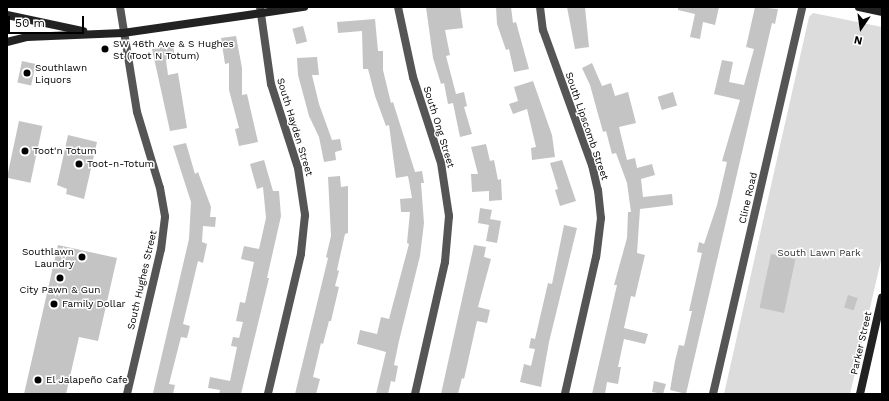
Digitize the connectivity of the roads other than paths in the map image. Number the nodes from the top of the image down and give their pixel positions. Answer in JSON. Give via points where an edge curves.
{"nodes":[{"id":1,"x":120,"y":7,"type":"edge"},
{"id":2,"x":304,"y":7,"type":"edge"},
{"id":3,"x":398,"y":7,"type":"edge"},
{"id":4,"x":540,"y":7,"type":"edge"},
{"id":5,"x":802,"y":7,"type":"edge"},
{"id":6,"x":859,"y":7,"type":"edge"},
{"id":7,"x":260,"y":10,"type":"edge"},
{"id":8,"x":882,"y":12,"type":"edge"},
{"id":9,"x":7,"y":15,"type":"edge"},
{"id":10,"x":123,"y":33,"type":"junction"},
{"id":11,"x":110,"y":34,"type":"junction"},
{"id":12,"x":7,"y":42,"type":"edge"},
{"id":13,"x":882,"y":297,"type":"edge"},
{"id":14,"x":127,"y":394,"type":"edge"},
{"id":15,"x":268,"y":394,"type":"edge"},
{"id":16,"x":415,"y":394,"type":"edge"},
{"id":17,"x":565,"y":394,"type":"edge"},
{"id":18,"x":713,"y":394,"type":"edge"},
{"id":19,"x":860,"y":394,"type":"edge"}],
"edges":[{"from":1,"to":10,"type":"street","name":"South Hughes Street"},
{"from":2,"to":7,"type":"main road"},
{"from":3,"to":16,"type":"street","name":"South Ong Street","via":[[413,77],[441,163],[448,216],[445,262]]},
{"from":4,"to":17,"type":"street","name":"South Lipscomb Street","via":[[544,30],[592,165],[601,218],[596,257]]},
{"from":5,"to":18,"type":"street","name":"Cline Road"},
{"from":6,"to":8,"type":"main road"},
{"from":7,"to":10,"type":"main road"},
{"from":7,"to":15,"type":"street","name":"South Hayden Street","via":[[271,84],[298,168],[305,214],[301,254]]},
{"from":9,"to":11,"type":"main road","via":[[69,29]]},
{"from":10,"to":11,"type":"main road"},
{"from":10,"to":14,"type":"street","name":"South Hughes Street","via":[[137,112],[164,204],[165,217],[161,249]]},
{"from":11,"to":12,"type":"main road","via":[[34,37]]},
{"from":13,"to":19,"type":"main road","name":"Parker Street"}]}
